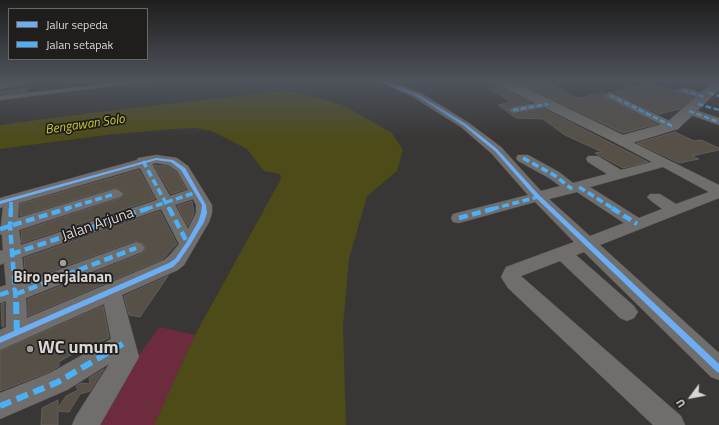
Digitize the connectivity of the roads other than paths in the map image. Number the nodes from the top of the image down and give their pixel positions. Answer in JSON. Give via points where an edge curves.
{"nodes":[{"id":1,"x":426,"y":101,"type":"edge"},
{"id":2,"x":542,"y":101,"type":"edge"},
{"id":3,"x":622,"y":101,"type":"edge"},
{"id":4,"x":702,"y":101,"type":"edge"},
{"id":5,"x":710,"y":101,"type":"edge"},
{"id":6,"x":712,"y":101,"type":"edge"},
{"id":7,"x":548,"y":104,"type":"junction"},
{"id":8,"x":514,"y":110,"type":"dead end"},
{"id":9,"x":719,"y":110,"type":"edge"},
{"id":10,"x":719,"y":122,"type":"edge"},
{"id":11,"x":672,"y":126,"type":"junction"},
{"id":12,"x":622,"y":141,"type":"junction"},
{"id":13,"x":524,"y":158,"type":"dead end"},
{"id":14,"x":593,"y":159,"type":"dead end"},
{"id":15,"x":143,"y":161,"type":"junction"},
{"id":16,"x":664,"y":164,"type":"junction"},
{"id":17,"x":620,"y":176,"type":"junction"},
{"id":18,"x":575,"y":188,"type":"junction"},
{"id":19,"x":197,"y":192,"type":"junction"},
{"id":20,"x":719,"y":192,"type":"edge"},
{"id":21,"x":115,"y":194,"type":"dead end"},
{"id":22,"x":538,"y":197,"type":"junction"},
{"id":23,"x":655,"y":197,"type":"dead end"},
{"id":24,"x":5,"y":201,"type":"edge"},
{"id":25,"x":164,"y":203,"type":"junction"},
{"id":26,"x":675,"y":210,"type":"junction"},
{"id":27,"x":459,"y":218,"type":"dead end"},
{"id":28,"x":637,"y":224,"type":"junction"},
{"id":29,"x":5,"y":228,"type":"edge"},
{"id":30,"x":586,"y":243,"type":"junction"},
{"id":31,"x":188,"y":244,"type":"junction"},
{"id":32,"x":136,"y":248,"type":"dead end"},
{"id":33,"x":562,"y":253,"type":"junction"},
{"id":34,"x":6,"y":256,"type":"edge"},
{"id":35,"x":10,"y":292,"type":"edge"},
{"id":36,"x":111,"y":292,"type":"junction"},
{"id":37,"x":627,"y":312,"type":"dead end"},
{"id":38,"x":8,"y":336,"type":"edge"},
{"id":39,"x":124,"y":343,"type":"junction"},
{"id":40,"x":719,"y":369,"type":"edge"},
{"id":41,"x":0,"y":406,"type":"edge"},
{"id":42,"x":85,"y":425,"type":"edge"},
{"id":43,"x":672,"y":425,"type":"edge"}],
"edges":[{"from":1,"to":22,"type":"street","via":[[465,125],[496,150]]},
{"from":2,"to":7,"type":"street"},
{"from":3,"to":11,"type":"street"},
{"from":4,"to":11,"type":"street"},
{"from":5,"to":10,"type":"street"},
{"from":6,"to":9,"type":"street"},
{"from":7,"to":8,"type":"street"},
{"from":7,"to":12,"type":"street"},
{"from":11,"to":12,"type":"street"},
{"from":12,"to":16,"type":"street"},
{"from":13,"to":18,"type":"street"},
{"from":14,"to":17,"type":"street"},
{"from":15,"to":19,"type":"street","via":[[164,160],[178,164]]},
{"from":15,"to":24,"type":"street"},
{"from":15,"to":25,"type":"street"},
{"from":16,"to":17,"type":"street"},
{"from":16,"to":20,"type":"street"},
{"from":17,"to":18,"type":"street"},
{"from":18,"to":22,"type":"street"},
{"from":18,"to":28,"type":"street"},
{"from":19,"to":25,"type":"street","name":"Jalan Arjuna"},
{"from":19,"to":31,"type":"street","via":[[204,205],[204,213]]},
{"from":20,"to":26,"type":"street"},
{"from":21,"to":29,"type":"street"},
{"from":22,"to":27,"type":"street"},
{"from":22,"to":30,"type":"street"},
{"from":23,"to":26,"type":"street"},
{"from":24,"to":29,"type":"street"},
{"from":25,"to":31,"type":"street"},
{"from":25,"to":34,"type":"street","name":"Jalan Arjuna"},
{"from":26,"to":28,"type":"street"},
{"from":28,"to":30,"type":"street"},
{"from":29,"to":34,"type":"street"},
{"from":30,"to":33,"type":"street"},
{"from":30,"to":40,"type":"street"},
{"from":31,"to":36,"type":"street","via":[[171,265]]},
{"from":32,"to":35,"type":"street"},
{"from":33,"to":37,"type":"street"},
{"from":33,"to":43,"type":"street","via":[[513,272],[511,277]]},
{"from":34,"to":35,"type":"street"},
{"from":35,"to":38,"type":"street"},
{"from":36,"to":38,"type":"street"},
{"from":36,"to":39,"type":"street"},
{"from":39,"to":41,"type":"street","via":[[58,382]]},
{"from":39,"to":42,"type":"street","via":[[127,356]]}]}
